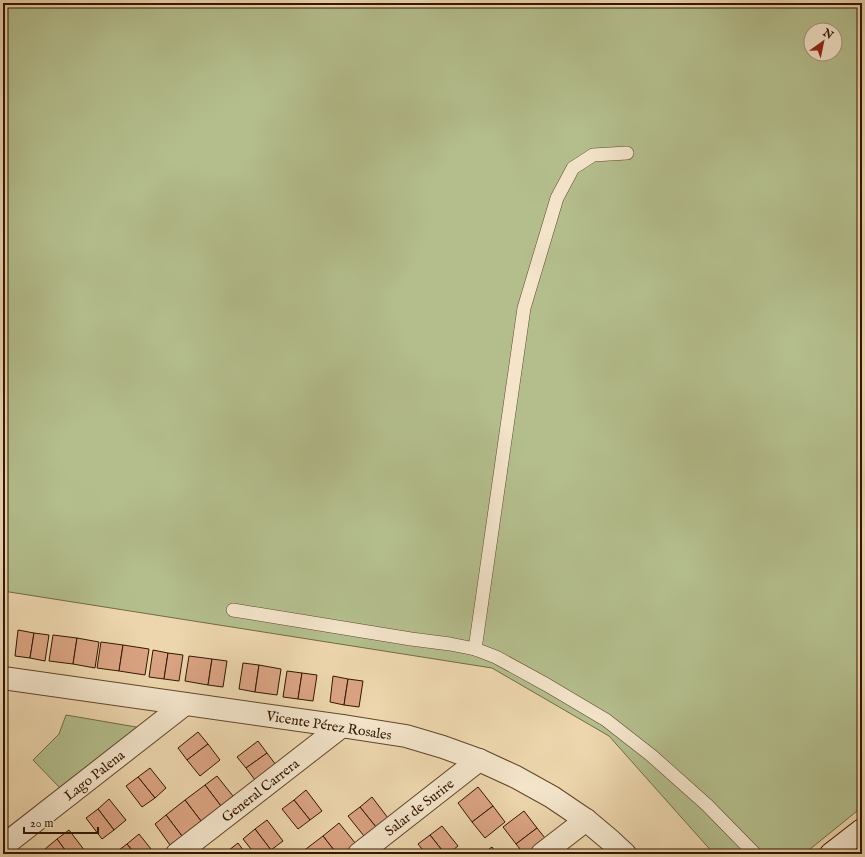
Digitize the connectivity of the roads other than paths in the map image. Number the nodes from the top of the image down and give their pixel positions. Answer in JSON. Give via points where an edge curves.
{"nodes":[{"id":1,"x":627,"y":153,"type":"dead end"},
{"id":2,"x":233,"y":610,"type":"dead end"},
{"id":3,"x":475,"y":649,"type":"junction"},
{"id":4,"x":3,"y":678,"type":"edge"},
{"id":5,"x":185,"y":704,"type":"junction"},
{"id":6,"x":342,"y":726,"type":"junction"},
{"id":7,"x":480,"y":760,"type":"junction"},
{"id":8,"x":586,"y":820,"type":"junction"},
{"id":9,"x":862,"y":830,"type":"edge"},
{"id":10,"x":3,"y":846,"type":"edge"},
{"id":11,"x":177,"y":854,"type":"edge"},
{"id":12,"x":360,"y":854,"type":"edge"},
{"id":13,"x":542,"y":854,"type":"edge"},
{"id":14,"x":625,"y":854,"type":"edge"},
{"id":15,"x":755,"y":854,"type":"edge"},
{"id":16,"x":831,"y":854,"type":"edge"}],
"edges":[{"from":1,"to":3,"type":"lane","via":[[593,155],[573,168],[556,198],[524,308]]},
{"from":2,"to":3,"type":"lane"},
{"from":3,"to":15,"type":"lane","via":[[496,657],[606,720],[652,756],[707,805]]},
{"from":4,"to":5,"type":"street","name":"Vicente Pérez Rosales"},
{"from":5,"to":6,"type":"street","name":"Vicente Pérez Rosales"},
{"from":5,"to":10,"type":"street","name":"Lago Palena"},
{"from":6,"to":7,"type":"street","name":"Vicente Pérez Rosales","via":[[406,736]]},
{"from":6,"to":11,"type":"street","name":"General Carrera"},
{"from":7,"to":8,"type":"street","name":"Vicente Pérez Rosales","via":[[552,797]]},
{"from":7,"to":12,"type":"street","name":"Salar de Surire"},
{"from":8,"to":13,"type":"street"},
{"from":8,"to":14,"type":"street","name":"Vicente Pérez Rosales"},
{"from":9,"to":16,"type":"street"}]}
